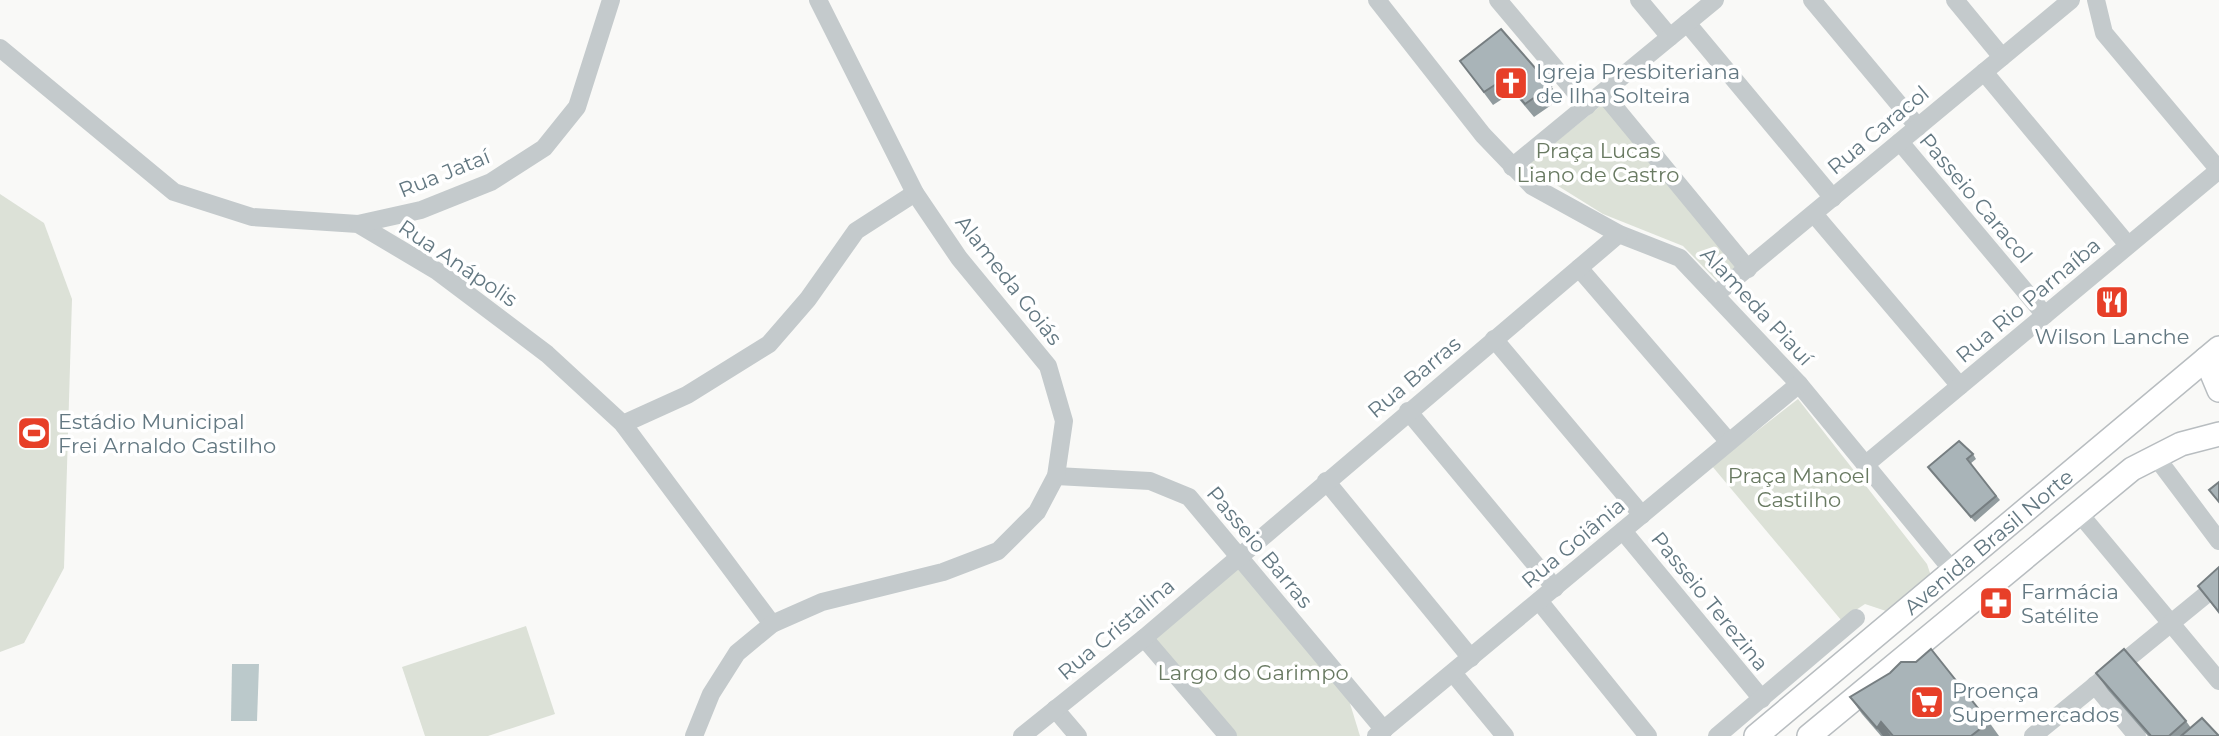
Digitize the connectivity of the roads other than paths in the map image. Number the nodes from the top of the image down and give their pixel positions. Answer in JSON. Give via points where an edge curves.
{"nodes":[{"id":1,"x":611,"y":0,"type":"edge"},
{"id":2,"x":818,"y":0,"type":"edge"},
{"id":3,"x":1377,"y":0,"type":"edge"},
{"id":4,"x":1498,"y":0,"type":"edge"},
{"id":5,"x":1639,"y":0,"type":"edge"},
{"id":6,"x":1715,"y":0,"type":"edge"},
{"id":7,"x":1812,"y":0,"type":"edge"},
{"id":8,"x":1955,"y":0,"type":"edge"},
{"id":9,"x":2071,"y":0,"type":"edge"},
{"id":10,"x":2096,"y":0,"type":"edge"},
{"id":11,"x":1687,"y":23,"type":"junction"},
{"id":12,"x":1670,"y":37,"type":"junction"},
{"id":13,"x":0,"y":48,"type":"edge"},
{"id":14,"x":2002,"y":57,"type":"junction"},
{"id":15,"x":1984,"y":72,"type":"junction"},
{"id":16,"x":1603,"y":93,"type":"junction"},
{"id":17,"x":1587,"y":106,"type":"junction"},
{"id":18,"x":1918,"y":127,"type":"junction"},
{"id":19,"x":1900,"y":142,"type":"junction"},
{"id":20,"x":1512,"y":167,"type":"junction"},
{"id":21,"x":2219,"y":170,"type":"edge"},
{"id":22,"x":915,"y":193,"type":"junction"},
{"id":23,"x":1833,"y":198,"type":"junction"},
{"id":24,"x":1814,"y":214,"type":"junction"},
{"id":25,"x":358,"y":225,"type":"junction"},
{"id":26,"x":1619,"y":234,"type":"junction"},
{"id":27,"x":2128,"y":245,"type":"junction"},
{"id":28,"x":1578,"y":268,"type":"junction"},
{"id":29,"x":1748,"y":269,"type":"junction"},
{"id":30,"x":1716,"y":295,"type":"junction"},
{"id":31,"x":2045,"y":315,"type":"junction"},
{"id":32,"x":1494,"y":339,"type":"junction"},
{"id":33,"x":2213,"y":353,"type":"edge"},
{"id":34,"x":1799,"y":384,"type":"junction"},
{"id":35,"x":1960,"y":386,"type":"junction"},
{"id":36,"x":2219,"y":390,"type":"edge"},
{"id":37,"x":1408,"y":411,"type":"junction"},
{"id":38,"x":623,"y":424,"type":"junction"},
{"id":39,"x":2219,"y":434,"type":"edge"},
{"id":40,"x":1729,"y":442,"type":"junction"},
{"id":41,"x":2156,"y":457,"type":"junction"},
{"id":42,"x":1865,"y":464,"type":"junction"},
{"id":43,"x":1056,"y":476,"type":"junction"},
{"id":44,"x":1326,"y":481,"type":"junction"},
{"id":45,"x":2079,"y":513,"type":"junction"},
{"id":46,"x":1642,"y":515,"type":"junction"},
{"id":47,"x":1623,"y":531,"type":"junction"},
{"id":48,"x":2219,"y":541,"type":"edge"},
{"id":49,"x":1238,"y":555,"type":"junction"},
{"id":50,"x":1953,"y":571,"type":"junction"},
{"id":51,"x":2219,"y":584,"type":"edge"},
{"id":52,"x":1555,"y":588,"type":"junction"},
{"id":53,"x":1539,"y":601,"type":"junction"},
{"id":54,"x":1856,"y":618,"type":"dead end"},
{"id":55,"x":2170,"y":622,"type":"junction"},
{"id":56,"x":772,"y":624,"type":"junction"},
{"id":57,"x":1144,"y":638,"type":"junction"},
{"id":58,"x":1471,"y":658,"type":"junction"},
{"id":59,"x":1453,"y":673,"type":"junction"},
{"id":60,"x":2219,"y":681,"type":"edge"},
{"id":61,"x":2095,"y":685,"type":"junction"},
{"id":62,"x":1762,"y":699,"type":"junction"},
{"id":63,"x":1055,"y":709,"type":"junction"},
{"id":64,"x":1380,"y":733,"type":"edge"},
{"id":65,"x":694,"y":736,"type":"edge"},
{"id":66,"x":1022,"y":736,"type":"edge"},
{"id":67,"x":1077,"y":736,"type":"edge"},
{"id":68,"x":1228,"y":736,"type":"edge"},
{"id":69,"x":1505,"y":736,"type":"edge"},
{"id":70,"x":1648,"y":736,"type":"edge"},
{"id":71,"x":1717,"y":736,"type":"edge"},
{"id":72,"x":1756,"y":736,"type":"edge"},
{"id":73,"x":1809,"y":736,"type":"edge"},
{"id":74,"x":2034,"y":736,"type":"edge"},
{"id":75,"x":2137,"y":736,"type":"edge"}],
"edges":[{"from":1,"to":25,"type":"street","name":"Rua Jataí","via":[[577,107],[544,148],[491,182],[421,210]]},
{"from":2,"to":22,"type":"street","name":"Alameda Goiás"},
{"from":3,"to":20,"type":"street","name":"Alameda Piauí"},
{"from":4,"to":17,"type":"street"},
{"from":5,"to":12,"type":"street"},
{"from":6,"to":11,"type":"street"},
{"from":7,"to":18,"type":"street"},
{"from":8,"to":14,"type":"street"},
{"from":9,"to":14,"type":"street","name":"Rua Caracol"},
{"from":10,"to":21,"type":"street","via":[[2104,33]]},
{"from":11,"to":12,"type":"street"},
{"from":11,"to":23,"type":"street"},
{"from":12,"to":16,"type":"street"},
{"from":13,"to":25,"type":"street","name":"Rua Anápolis","via":[[174,192],[252,217]]},
{"from":14,"to":15,"type":"street","name":"Rua Caracol"},
{"from":15,"to":18,"type":"street","name":"Rua Caracol"},
{"from":15,"to":27,"type":"street"},
{"from":16,"to":17,"type":"street"},
{"from":16,"to":29,"type":"street"},
{"from":17,"to":20,"type":"street"},
{"from":18,"to":19,"type":"street","name":"Rua Caracol"},
{"from":19,"to":23,"type":"street","name":"Rua Caracol"},
{"from":19,"to":31,"type":"street","name":"Passeio Caracol"},
{"from":20,"to":26,"type":"street","name":"Alameda Piauí","via":[[1532,186]]},
{"from":21,"to":27,"type":"street","name":"Rua Rio Parnaíba"},
{"from":22,"to":38,"type":"street","via":[[856,231],[769,344],[687,395]]},
{"from":22,"to":43,"type":"street","name":"Alameda Goiás","via":[[959,258],[1048,366],[1064,421]]},
{"from":23,"to":24,"type":"street","name":"Rua Caracol"},
{"from":24,"to":29,"type":"street","name":"Rua Caracol"},
{"from":24,"to":35,"type":"street"},
{"from":25,"to":38,"type":"street","name":"Rua Anápolis","via":[[437,271],[547,354]]},
{"from":26,"to":28,"type":"street","name":"Rua Barras"},
{"from":26,"to":30,"type":"street","name":"Alameda Piauí","via":[[1680,258]]},
{"from":27,"to":31,"type":"street","name":"Rua Rio Parnaíba"},
{"from":28,"to":32,"type":"street","name":"Rua Barras"},
{"from":28,"to":40,"type":"street"},
{"from":29,"to":30,"type":"street","name":"Rua Caracol"},
{"from":30,"to":34,"type":"street","name":"Alameda Piauí"},
{"from":31,"to":35,"type":"street","name":"Rua Rio Parnaíba"},
{"from":32,"to":37,"type":"street","name":"Rua Barras"},
{"from":32,"to":46,"type":"street"},
{"from":33,"to":36,"type":"main road"},
{"from":33,"to":50,"type":"main road","name":"Avenida Brasil Norte"},
{"from":34,"to":40,"type":"street","name":"Rua Goiânia"},
{"from":34,"to":42,"type":"street","name":"Alameda Piauí"},
{"from":35,"to":42,"type":"street","name":"Rua Rio Parnaíba"},
{"from":37,"to":44,"type":"street","name":"Rua Barras"},
{"from":37,"to":52,"type":"street"},
{"from":38,"to":56,"type":"street","name":"Rua Anápolis"},
{"from":39,"to":41,"type":"main road","name":"Avenida Brasil Norte","via":[[2181,444]]},
{"from":40,"to":46,"type":"street","name":"Rua Goiânia"},
{"from":41,"to":45,"type":"main road","name":"Avenida Brasil Norte","via":[[2132,469]]},
{"from":41,"to":48,"type":"street"},
{"from":42,"to":50,"type":"street","name":"Alameda Piauí"},
{"from":43,"to":49,"type":"street","name":"Passeio Barras","via":[[1150,481],[1189,497]]},
{"from":43,"to":56,"type":"street","name":"Alameda Goiás","via":[[1037,512],[998,551],[943,572],[822,602]]},
{"from":44,"to":49,"type":"street","name":"Rua Barras"},
{"from":44,"to":58,"type":"street"},
{"from":45,"to":55,"type":"street"},
{"from":45,"to":73,"type":"main road","name":"Avenida Brasil Norte"},
{"from":46,"to":47,"type":"street","name":"Rua Goiânia"},
{"from":47,"to":52,"type":"street","name":"Rua Goiânia"},
{"from":47,"to":62,"type":"street","name":"Passeio Terezina"},
{"from":49,"to":57,"type":"street","name":"Rua Cristalina"},
{"from":49,"to":64,"type":"street","name":"Passeio Barras"},
{"from":50,"to":72,"type":"main road","name":"Avenida Brasil Norte"},
{"from":51,"to":55,"type":"street"},
{"from":52,"to":53,"type":"street","name":"Rua Goiânia"},
{"from":53,"to":58,"type":"street","name":"Rua Goiânia"},
{"from":53,"to":70,"type":"street"},
{"from":54,"to":62,"type":"street"},
{"from":55,"to":60,"type":"street"},
{"from":55,"to":61,"type":"street"},
{"from":56,"to":65,"type":"street","name":"Alameda Goiás","via":[[737,653],[711,694]]},
{"from":57,"to":63,"type":"street","name":"Rua Cristalina"},
{"from":57,"to":68,"type":"street"},
{"from":58,"to":59,"type":"street","name":"Rua Goiânia"},
{"from":59,"to":64,"type":"street","name":"Rua Goiânia"},
{"from":59,"to":69,"type":"street"},
{"from":61,"to":74,"type":"street"},
{"from":61,"to":75,"type":"street"},
{"from":62,"to":71,"type":"street"},
{"from":63,"to":66,"type":"street","name":"Rua Cristalina"},
{"from":63,"to":67,"type":"street"}]}
